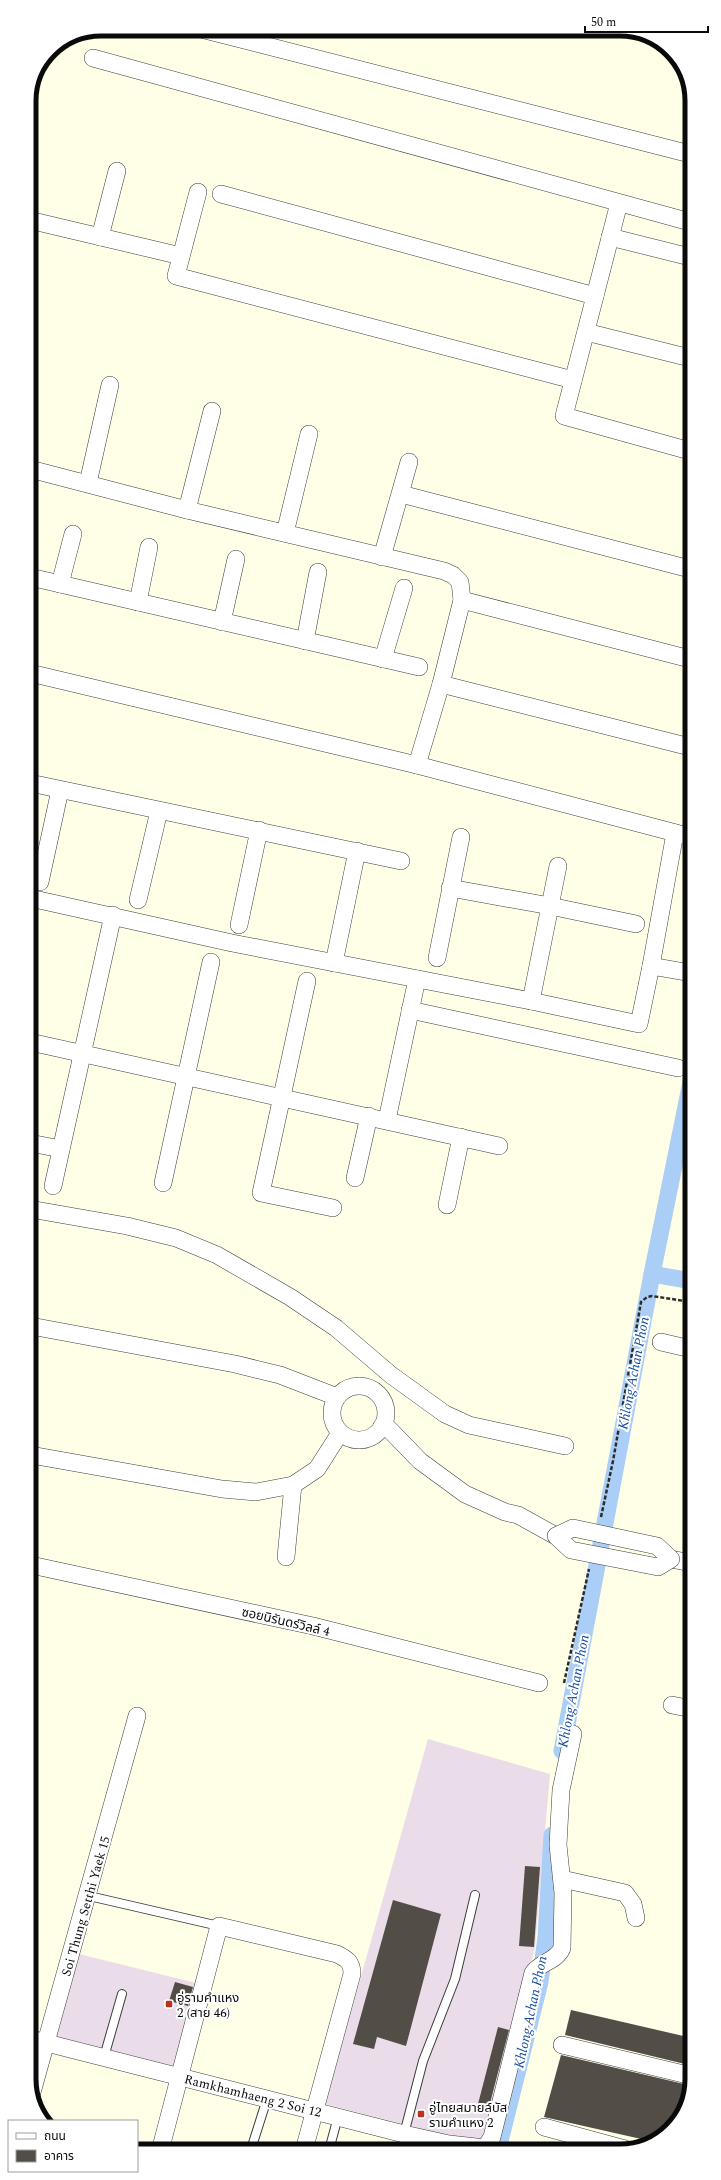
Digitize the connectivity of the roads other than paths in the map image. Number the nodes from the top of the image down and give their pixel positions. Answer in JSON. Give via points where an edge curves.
{"nodes":[{"id":1,"x":228,"y":36,"type":"edge"},
{"id":2,"x":93,"y":58,"type":"dead end"},
{"id":3,"x":685,"y":153,"type":"edge"},
{"id":4,"x":117,"y":171,"type":"dead end"},
{"id":5,"x":198,"y":192,"type":"dead end"},
{"id":6,"x":221,"y":194,"type":"dead end"},
{"id":7,"x":619,"y":203,"type":"junction"},
{"id":8,"x":685,"y":221,"type":"edge"},
{"id":9,"x":36,"y":222,"type":"edge"},
{"id":10,"x":100,"y":237,"type":"junction"},
{"id":11,"x":610,"y":237,"type":"junction"},
{"id":12,"x":181,"y":256,"type":"junction"},
{"id":13,"x":685,"y":257,"type":"edge"},
{"id":14,"x":595,"y":296,"type":"junction"},
{"id":15,"x":586,"y":332,"type":"junction"},
{"id":16,"x":685,"y":357,"type":"edge"},
{"id":17,"x":573,"y":380,"type":"junction"},
{"id":18,"x":110,"y":384,"type":"dead end"},
{"id":19,"x":212,"y":411,"type":"dead end"},
{"id":20,"x":309,"y":434,"type":"dead end"},
{"id":21,"x":685,"y":450,"type":"edge"},
{"id":22,"x":409,"y":462,"type":"dead end"},
{"id":23,"x":36,"y":470,"type":"edge"},
{"id":24,"x":88,"y":483,"type":"junction"},
{"id":25,"x":401,"y":494,"type":"junction"},
{"id":26,"x":187,"y":510,"type":"junction"},
{"id":27,"x":285,"y":533,"type":"junction"},
{"id":28,"x":73,"y":534,"type":"dead end"},
{"id":29,"x":149,"y":547,"type":"dead end"},
{"id":30,"x":382,"y":557,"type":"junction"},
{"id":31,"x":236,"y":559,"type":"dead end"},
{"id":32,"x":685,"y":568,"type":"edge"},
{"id":33,"x":318,"y":572,"type":"dead end"},
{"id":34,"x":36,"y":578,"type":"edge"},
{"id":35,"x":60,"y":584,"type":"junction"},
{"id":36,"x":404,"y":588,"type":"dead end"},
{"id":37,"x":462,"y":600,"type":"junction"},
{"id":38,"x":138,"y":602,"type":"junction"},
{"id":39,"x":222,"y":622,"type":"junction"},
{"id":40,"x":305,"y":641,"type":"junction"},
{"id":41,"x":685,"y":658,"type":"edge"},
{"id":42,"x":383,"y":659,"type":"junction"},
{"id":43,"x":418,"y":667,"type":"dead end"},
{"id":44,"x":36,"y":674,"type":"edge"},
{"id":45,"x":441,"y":684,"type":"junction"},
{"id":46,"x":685,"y":746,"type":"edge"},
{"id":47,"x":417,"y":765,"type":"junction"},
{"id":48,"x":36,"y":784,"type":"edge"},
{"id":49,"x":60,"y":790,"type":"junction"},
{"id":50,"x":159,"y":811,"type":"junction"},
{"id":51,"x":259,"y":830,"type":"junction"},
{"id":52,"x":683,"y":835,"type":"edge"},
{"id":53,"x":461,"y":837,"type":"dead end"},
{"id":54,"x":357,"y":851,"type":"junction"},
{"id":55,"x":401,"y":862,"type":"dead end"},
{"id":56,"x":558,"y":866,"type":"dead end"},
{"id":57,"x":40,"y":882,"type":"dead end"},
{"id":58,"x":450,"y":888,"type":"junction"},
{"id":59,"x":36,"y":899,"type":"edge"},
{"id":60,"x":138,"y":900,"type":"dead end"},
{"id":61,"x":550,"y":906,"type":"junction"},
{"id":62,"x":113,"y":915,"type":"junction"},
{"id":63,"x":636,"y":924,"type":"dead end"},
{"id":64,"x":239,"y":925,"type":"dead end"},
{"id":65,"x":437,"y":958,"type":"dead end"},
{"id":66,"x":211,"y":962,"type":"dead end"},
{"id":67,"x":334,"y":963,"type":"junction"},
{"id":68,"x":651,"y":966,"type":"junction"},
{"id":69,"x":685,"y":972,"type":"edge"},
{"id":70,"x":417,"y":979,"type":"junction"},
{"id":71,"x":307,"y":981,"type":"dead end"},
{"id":72,"x":530,"y":1001,"type":"junction"},
{"id":73,"x":410,"y":1010,"type":"junction"},
{"id":74,"x":36,"y":1043,"type":"edge"},
{"id":75,"x":83,"y":1054,"type":"junction"},
{"id":76,"x":678,"y":1068,"type":"dead end"},
{"id":77,"x":185,"y":1075,"type":"junction"},
{"id":78,"x":281,"y":1097,"type":"junction"},
{"id":79,"x":369,"y":1116,"type":"junction"},
{"id":80,"x":387,"y":1120,"type":"junction"},
{"id":81,"x":461,"y":1137,"type":"junction"},
{"id":82,"x":36,"y":1144,"type":"edge"},
{"id":83,"x":499,"y":1146,"type":"dead end"},
{"id":84,"x":61,"y":1149,"type":"junction"},
{"id":85,"x":355,"y":1178,"type":"dead end"},
{"id":86,"x":163,"y":1183,"type":"dead end"},
{"id":87,"x":53,"y":1186,"type":"dead end"},
{"id":88,"x":447,"y":1206,"type":"dead end"},
{"id":89,"x":333,"y":1208,"type":"dead end"},
{"id":90,"x":36,"y":1210,"type":"edge"},
{"id":91,"x":36,"y":1327,"type":"edge"},
{"id":92,"x":660,"y":1342,"type":"dead end"},
{"id":93,"x":685,"y":1347,"type":"edge"},
{"id":94,"x":391,"y":1375,"type":"junction"},
{"id":95,"x":373,"y":1390,"type":"junction"},
{"id":96,"x":337,"y":1397,"type":"junction"},
{"id":97,"x":382,"y":1426,"type":"junction"},
{"id":98,"x":340,"y":1433,"type":"junction"},
{"id":99,"x":564,"y":1446,"type":"dead end"},
{"id":100,"x":36,"y":1456,"type":"edge"},
{"id":101,"x":293,"y":1486,"type":"junction"},
{"id":102,"x":286,"y":1557,"type":"dead end"},
{"id":103,"x":685,"y":1561,"type":"edge"},
{"id":104,"x":36,"y":1566,"type":"edge"},
{"id":105,"x":539,"y":1683,"type":"dead end"},
{"id":106,"x":672,"y":1705,"type":"dead end"},
{"id":107,"x":685,"y":1708,"type":"edge"},
{"id":108,"x":137,"y":1716,"type":"dead end"},
{"id":109,"x":573,"y":1734,"type":"dead end"},
{"id":110,"x":562,"y":1879,"type":"junction"},
{"id":111,"x":475,"y":1895,"type":"dead end"},
{"id":112,"x":89,"y":1896,"type":"junction"},
{"id":113,"x":636,"y":1918,"type":"dead end"},
{"id":114,"x":219,"y":1926,"type":"junction"},
{"id":115,"x":122,"y":1994,"type":"dead end"},
{"id":116,"x":38,"y":2041,"type":"edge"},
{"id":117,"x":562,"y":2045,"type":"dead end"},
{"id":118,"x":36,"y":2057,"type":"edge"},
{"id":119,"x":104,"y":2057,"type":"junction"},
{"id":120,"x":685,"y":2074,"type":"edge"},
{"id":121,"x":179,"y":2077,"type":"junction"},
{"id":122,"x":267,"y":2099,"type":"junction"},
{"id":123,"x":315,"y":2111,"type":"junction"},
{"id":124,"x":338,"y":2117,"type":"junction"},
{"id":125,"x":544,"y":2127,"type":"dead end"},
{"id":126,"x":404,"y":2134,"type":"junction"},
{"id":127,"x":253,"y":2143,"type":"dead end"},
{"id":128,"x":162,"y":2144,"type":"edge"},
{"id":129,"x":306,"y":2144,"type":"edge"},
{"id":130,"x":331,"y":2144,"type":"edge"},
{"id":131,"x":455,"y":2144,"type":"edge"},
{"id":132,"x":488,"y":2144,"type":"edge"},
{"id":133,"x":607,"y":2144,"type":"edge"}],
"edges":[{"from":1,"to":3,"type":"street"},
{"from":2,"to":7,"type":"street"},
{"from":4,"to":10,"type":"street"},
{"from":5,"to":12,"type":"street"},
{"from":6,"to":14,"type":"street"},
{"from":7,"to":8,"type":"street"},
{"from":7,"to":11,"type":"street"},
{"from":9,"to":10,"type":"street"},
{"from":10,"to":12,"type":"street"},
{"from":11,"to":13,"type":"street"},
{"from":11,"to":14,"type":"street"},
{"from":12,"to":17,"type":"street","via":[[176,276]]},
{"from":14,"to":15,"type":"street"},
{"from":15,"to":16,"type":"street"},
{"from":15,"to":17,"type":"street"},
{"from":17,"to":21,"type":"street","via":[[564,416]]},
{"from":18,"to":24,"type":"street"},
{"from":19,"to":26,"type":"street"},
{"from":20,"to":27,"type":"street"},
{"from":22,"to":25,"type":"street"},
{"from":23,"to":24,"type":"street"},
{"from":24,"to":26,"type":"street"},
{"from":25,"to":30,"type":"street"},
{"from":25,"to":32,"type":"street"},
{"from":26,"to":27,"type":"street"},
{"from":27,"to":30,"type":"street"},
{"from":28,"to":35,"type":"street"},
{"from":29,"to":38,"type":"street"},
{"from":30,"to":37,"type":"street","via":[[454,575],[460,582]]},
{"from":31,"to":39,"type":"street"},
{"from":33,"to":40,"type":"street"},
{"from":34,"to":35,"type":"street"},
{"from":35,"to":38,"type":"street"},
{"from":36,"to":42,"type":"street"},
{"from":37,"to":41,"type":"street"},
{"from":37,"to":45,"type":"street"},
{"from":38,"to":39,"type":"street"},
{"from":39,"to":40,"type":"street"},
{"from":40,"to":42,"type":"street"},
{"from":42,"to":43,"type":"street"},
{"from":44,"to":47,"type":"street"},
{"from":45,"to":46,"type":"street"},
{"from":45,"to":47,"type":"street"},
{"from":47,"to":52,"type":"street"},
{"from":48,"to":49,"type":"street"},
{"from":49,"to":50,"type":"street"},
{"from":49,"to":57,"type":"street"},
{"from":50,"to":51,"type":"street"},
{"from":50,"to":60,"type":"street"},
{"from":51,"to":54,"type":"street"},
{"from":51,"to":64,"type":"street"},
{"from":52,"to":68,"type":"street"},
{"from":53,"to":58,"type":"street"},
{"from":54,"to":55,"type":"street"},
{"from":54,"to":67,"type":"street"},
{"from":56,"to":61,"type":"street"},
{"from":58,"to":61,"type":"street"},
{"from":58,"to":65,"type":"street"},
{"from":59,"to":62,"type":"street"},
{"from":61,"to":63,"type":"street"},
{"from":61,"to":72,"type":"street"},
{"from":62,"to":67,"type":"street","via":[[232,943]]},
{"from":62,"to":75,"type":"street"},
{"from":66,"to":77,"type":"street"},
{"from":67,"to":70,"type":"street"},
{"from":68,"to":69,"type":"street"},
{"from":68,"to":72,"type":"street","via":[[639,1024]]},
{"from":70,"to":72,"type":"street"},
{"from":70,"to":73,"type":"street"},
{"from":71,"to":78,"type":"street"},
{"from":73,"to":76,"type":"street"},
{"from":73,"to":80,"type":"street"},
{"from":74,"to":75,"type":"street"},
{"from":75,"to":77,"type":"street"},
{"from":75,"to":84,"type":"street"},
{"from":77,"to":78,"type":"street"},
{"from":77,"to":86,"type":"street"},
{"from":78,"to":79,"type":"street"},
{"from":78,"to":89,"type":"street","via":[[261,1193]]},
{"from":79,"to":80,"type":"street"},
{"from":79,"to":85,"type":"street"},
{"from":80,"to":81,"type":"street"},
{"from":81,"to":83,"type":"street"},
{"from":81,"to":88,"type":"street"},
{"from":82,"to":84,"type":"street"},
{"from":84,"to":87,"type":"street"},
{"from":90,"to":94,"type":"street","via":[[176,1238],[217,1255],[290,1297],[336,1328]]},
{"from":91,"to":96,"type":"street","via":[[235,1364],[280,1375]]},
{"from":92,"to":93,"type":"street"},
{"from":94,"to":95,"type":"street"},
{"from":94,"to":99,"type":"street","via":[[434,1407],[458,1421]]},
{"from":95,"to":96,"type":"street","via":[[354,1387]]},
{"from":95,"to":97,"type":"street","via":[[384,1403],[385,1419]]},
{"from":96,"to":98,"type":"street","via":[[333,1404],[332,1420]]},
{"from":97,"to":98,"type":"street","via":[[371,1438],[363,1440],[347,1438]]},
{"from":97,"to":103,"type":"street","bridge":true,"via":[[389,1429],[436,1474],[465,1494],[518,1515],[556,1536],[573,1528],[657,1546],[671,1559]]},
{"from":98,"to":101,"type":"street","via":[[318,1469]]},
{"from":100,"to":101,"type":"street","via":[[240,1492]]},
{"from":101,"to":102,"type":"street"},
{"from":104,"to":105,"type":"street","name":"ซอยนิรันดร์วิลล์ 4","via":[[313,1626]]},
{"from":106,"to":107,"type":"street"},
{"from":108,"to":112,"type":"street","name":"Soi Thung Setthi Yaek 15"},
{"from":109,"to":110,"type":"street","via":[[561,1790],[558,1845]]},
{"from":110,"to":113,"type":"street","via":[[624,1893],[633,1904]]},
{"from":110,"to":132,"type":"street","name":"Ramkhamhaeng 2 Soi 12","via":[[562,1942],[559,1955],[533,1973],[492,2137]]},
{"from":111,"to":126,"type":"lane","via":[[455,1979],[423,2061]]},
{"from":112,"to":114,"type":"lane"},
{"from":112,"to":116,"type":"street","name":"Soi Thung Setthi Yaek 15"},
{"from":114,"to":121,"type":"street"},
{"from":114,"to":123,"type":"street","via":[[337,1954],[347,1959],[352,1966]]},
{"from":115,"to":119,"type":"lane"},
{"from":116,"to":118,"type":"street","name":"Soi Thung Setthi Yaek 15"},
{"from":116,"to":119,"type":"street","name":"Ramkhamhaeng 2 Soi 12"},
{"from":117,"to":120,"type":"street"},
{"from":119,"to":121,"type":"street","name":"Ramkhamhaeng 2 Soi 12"},
{"from":121,"to":122,"type":"street","name":"Ramkhamhaeng 2 Soi 12"},
{"from":121,"to":128,"type":"street"},
{"from":122,"to":123,"type":"street","name":"Ramkhamhaeng 2 Soi 12"},
{"from":122,"to":127,"type":"lane"},
{"from":123,"to":124,"type":"street","name":"Ramkhamhaeng 2 Soi 12"},
{"from":123,"to":129,"type":"street"},
{"from":124,"to":126,"type":"street","name":"Ramkhamhaeng 2 Soi 12"},
{"from":124,"to":130,"type":"lane"},
{"from":125,"to":133,"type":"street"},
{"from":126,"to":131,"type":"street","name":"Ramkhamhaeng 2 Soi 12"}]}
